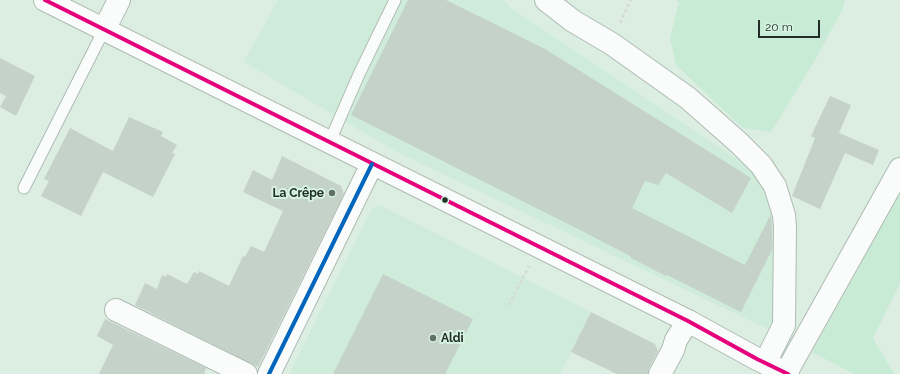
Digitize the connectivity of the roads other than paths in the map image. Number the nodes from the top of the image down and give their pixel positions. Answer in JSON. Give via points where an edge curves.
{"nodes":[{"id":1,"x":45,"y":0,"type":"edge"},
{"id":2,"x":119,"y":0,"type":"edge"},
{"id":3,"x":395,"y":0,"type":"edge"},
{"id":4,"x":546,"y":0,"type":"edge"},
{"id":5,"x":104,"y":30,"type":"junction"},
{"id":6,"x":329,"y":143,"type":"junction"},
{"id":7,"x":372,"y":164,"type":"junction"},
{"id":8,"x":900,"y":169,"type":"edge"},
{"id":9,"x":24,"y":188,"type":"dead end"},
{"id":10,"x":116,"y":310,"type":"dead end"},
{"id":11,"x":688,"y":321,"type":"junction"},
{"id":12,"x":765,"y":363,"type":"junction"},
{"id":13,"x":787,"y":373,"type":"edge"},
{"id":14,"x":246,"y":374,"type":"edge"},
{"id":15,"x":269,"y":374,"type":"edge"},
{"id":16,"x":660,"y":374,"type":"edge"}],
"edges":[{"from":1,"to":5,"type":"street"},
{"from":2,"to":5,"type":"street"},
{"from":3,"to":6,"type":"lane"},
{"from":4,"to":12,"type":"street","via":[[688,98],[761,165],[775,186],[785,227],[784,325]]},
{"from":5,"to":6,"type":"street"},
{"from":5,"to":9,"type":"lane"},
{"from":6,"to":7,"type":"street"},
{"from":7,"to":11,"type":"street"},
{"from":7,"to":15,"type":"street"},
{"from":8,"to":13,"type":"street"},
{"from":10,"to":14,"type":"street"},
{"from":11,"to":12,"type":"street"},
{"from":11,"to":16,"type":"street"},
{"from":12,"to":13,"type":"street"}]}
